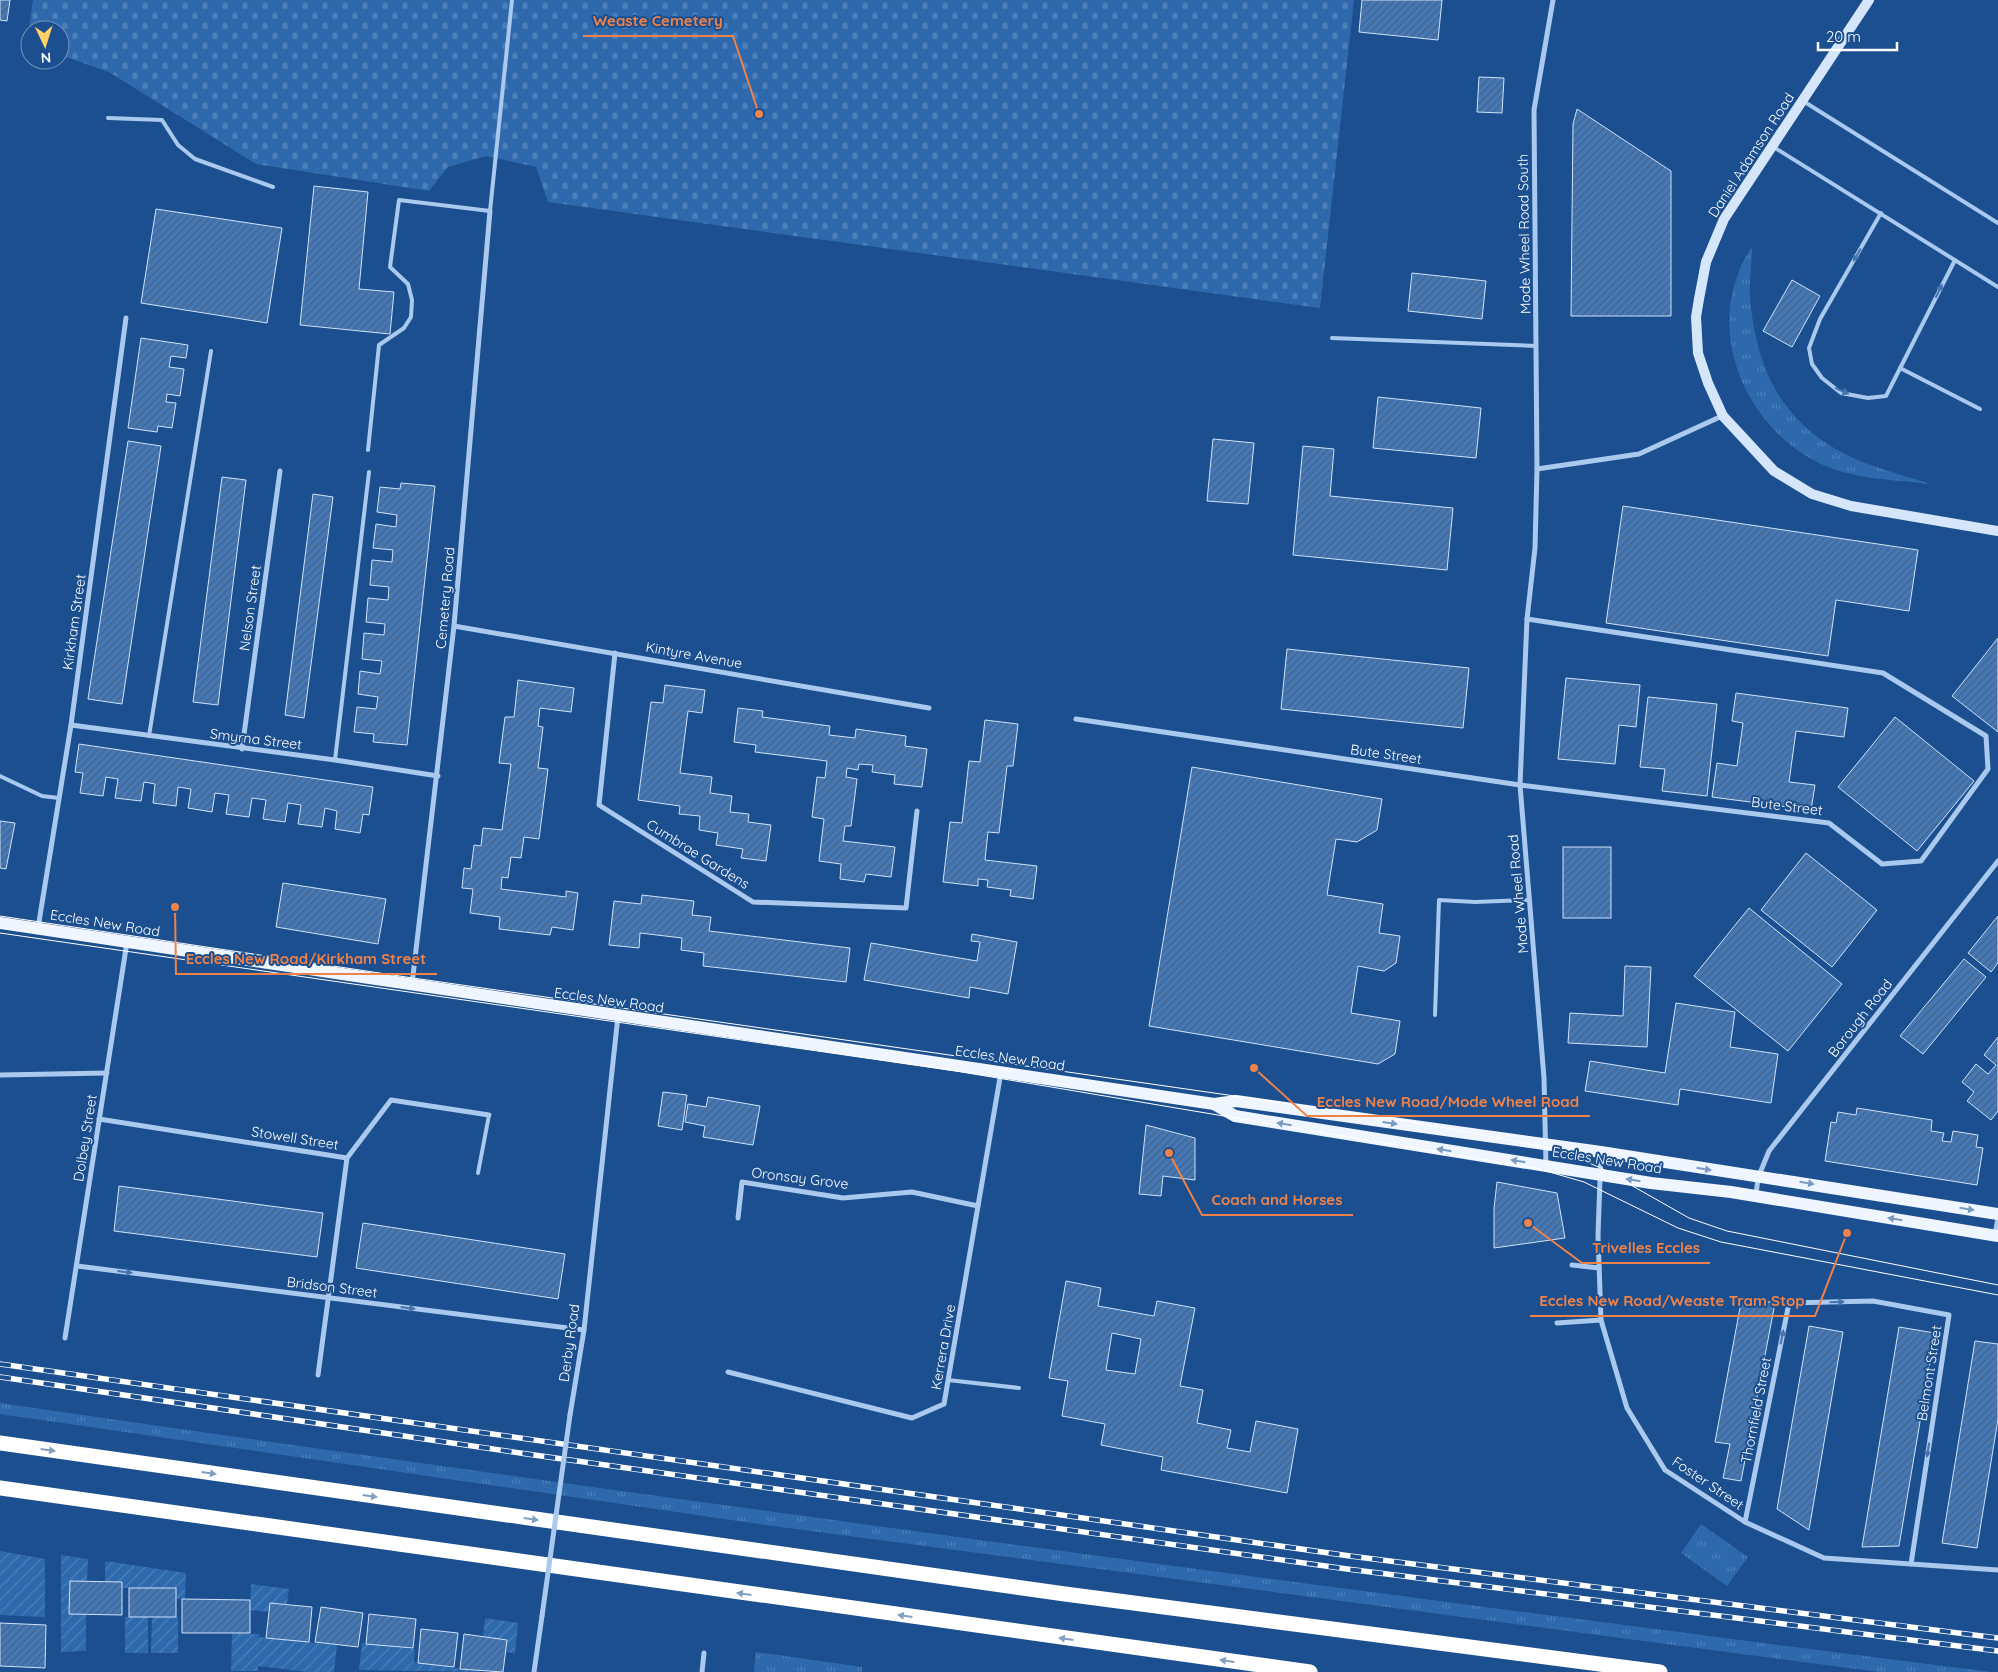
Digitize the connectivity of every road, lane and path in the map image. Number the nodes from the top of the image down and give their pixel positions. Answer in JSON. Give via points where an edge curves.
{"nodes":[{"id":1,"x":512,"y":0,"type":"edge"},
{"id":2,"x":1553,"y":0,"type":"edge"},
{"id":3,"x":1870,"y":0,"type":"edge"},
{"id":4,"x":1802,"y":101,"type":"junction"},
{"id":5,"x":108,"y":118,"type":"dead end"},
{"id":6,"x":1772,"y":146,"type":"junction"},
{"id":7,"x":273,"y":186,"type":"dead end"},
{"id":8,"x":490,"y":211,"type":"junction"},
{"id":9,"x":1881,"y":213,"type":"junction"},
{"id":10,"x":1998,"y":223,"type":"edge"},
{"id":11,"x":1955,"y":260,"type":"junction"},
{"id":12,"x":1998,"y":287,"type":"edge"},
{"id":13,"x":126,"y":318,"type":"dead end"},
{"id":14,"x":1332,"y":338,"type":"dead end"},
{"id":15,"x":1536,"y":346,"type":"junction"},
{"id":16,"x":211,"y":351,"type":"dead end"},
{"id":17,"x":1900,"y":368,"type":"junction"},
{"id":18,"x":1980,"y":409,"type":"dead end"},
{"id":19,"x":1722,"y":416,"type":"junction"},
{"id":20,"x":368,"y":450,"type":"dead end"},
{"id":21,"x":1537,"y":469,"type":"junction"},
{"id":22,"x":280,"y":471,"type":"dead end"},
{"id":23,"x":369,"y":472,"type":"dead end"},
{"id":24,"x":1998,"y":531,"type":"edge"},
{"id":25,"x":1527,"y":619,"type":"junction"},
{"id":26,"x":454,"y":626,"type":"junction"},
{"id":27,"x":615,"y":653,"type":"junction"},
{"id":28,"x":929,"y":708,"type":"dead end"},
{"id":29,"x":1076,"y":719,"type":"dead end"},
{"id":30,"x":71,"y":725,"type":"junction"},
{"id":31,"x":149,"y":736,"type":"junction"},
{"id":32,"x":242,"y":749,"type":"junction"},
{"id":33,"x":335,"y":760,"type":"junction"},
{"id":34,"x":0,"y":776,"type":"edge"},
{"id":35,"x":438,"y":776,"type":"junction"},
{"id":36,"x":1520,"y":785,"type":"junction"},
{"id":37,"x":59,"y":798,"type":"junction"},
{"id":38,"x":917,"y":811,"type":"dead end"},
{"id":39,"x":1998,"y":861,"type":"edge"},
{"id":40,"x":1529,"y":900,"type":"junction"},
{"id":41,"x":0,"y":924,"type":"edge"},
{"id":42,"x":38,"y":929,"type":"junction"},
{"id":43,"x":127,"y":942,"type":"junction"},
{"id":44,"x":412,"y":985,"type":"junction"},
{"id":45,"x":1435,"y":1015,"type":"dead end"},
{"id":46,"x":618,"y":1016,"type":"junction"},
{"id":47,"x":1002,"y":1072,"type":"junction"},
{"id":48,"x":107,"y":1073,"type":"junction"},
{"id":49,"x":0,"y":1075,"type":"edge"},
{"id":50,"x":1214,"y":1104,"type":"junction"},
{"id":51,"x":488,"y":1115,"type":"joint"},
{"id":52,"x":100,"y":1119,"type":"junction"},
{"id":53,"x":1546,"y":1144,"type":"junction"},
{"id":54,"x":1602,"y":1152,"type":"junction"},
{"id":55,"x":346,"y":1158,"type":"junction"},
{"id":56,"x":1546,"y":1166,"type":"junction"},
{"id":57,"x":478,"y":1174,"type":"dead end"},
{"id":58,"x":1600,"y":1175,"type":"junction"},
{"id":59,"x":1758,"y":1178,"type":"junction"},
{"id":60,"x":1756,"y":1196,"type":"junction"},
{"id":61,"x":978,"y":1206,"type":"junction"},
{"id":62,"x":1998,"y":1214,"type":"edge"},
{"id":63,"x":738,"y":1218,"type":"dead end"},
{"id":64,"x":1998,"y":1218,"type":"edge"},
{"id":65,"x":1997,"y":1236,"type":"edge"},
{"id":66,"x":1572,"y":1265,"type":"dead end"},
{"id":67,"x":77,"y":1266,"type":"junction"},
{"id":68,"x":1599,"y":1268,"type":"junction"},
{"id":69,"x":328,"y":1298,"type":"junction"},
{"id":70,"x":1789,"y":1303,"type":"joint"},
{"id":71,"x":1601,"y":1320,"type":"junction"},
{"id":72,"x":1557,"y":1323,"type":"dead end"},
{"id":73,"x":584,"y":1330,"type":"junction"},
{"id":74,"x":66,"y":1338,"type":"dead end"},
{"id":75,"x":728,"y":1372,"type":"dead end"},
{"id":76,"x":318,"y":1375,"type":"dead end"},
{"id":77,"x":948,"y":1380,"type":"junction"},
{"id":78,"x":1019,"y":1388,"type":"dead end"},
{"id":79,"x":0,"y":1442,"type":"edge"},
{"id":80,"x":0,"y":1488,"type":"edge"},
{"id":81,"x":1745,"y":1522,"type":"junction"},
{"id":82,"x":1911,"y":1564,"type":"junction"},
{"id":83,"x":1998,"y":1570,"type":"edge"},
{"id":84,"x":704,"y":1654,"type":"dead end"},
{"id":85,"x":534,"y":1672,"type":"edge"},
{"id":86,"x":702,"y":1672,"type":"edge"},
{"id":87,"x":1310,"y":1672,"type":"edge"},
{"id":88,"x":1660,"y":1672,"type":"edge"}],
"edges":[{"from":1,"to":8,"type":"lane"},
{"from":2,"to":15,"type":"street","name":"Mode Wheel Road South","via":[[1534,110]]},
{"from":3,"to":4,"type":"street","name":"Daniel Adamson Road"},
{"from":4,"to":6,"type":"street","name":"Daniel Adamson Road"},
{"from":4,"to":10,"type":"lane"},
{"from":5,"to":7,"type":"lane","via":[[162,120],[178,145],[195,159]]},
{"from":6,"to":9,"type":"lane"},
{"from":6,"to":19,"type":"street","name":"Daniel Adamson Road","via":[[1724,219],[1706,262],[1699,299],[1696,317],[1698,353]]},
{"from":8,"to":20,"type":"lane","via":[[399,200],[390,267],[408,284],[412,300],[411,317],[404,328],[379,345]]},
{"from":8,"to":26,"type":"street","name":"Cemetery Road"},
{"from":9,"to":11,"type":"lane"},
{"from":9,"to":17,"type":"lane","one_way":true,"via":[[1820,319],[1808,348],[1812,364],[1822,378],[1841,392],[1868,398],[1886,396]]},
{"from":11,"to":12,"type":"lane"},
{"from":17,"to":11,"type":"lane","one_way":true},
{"from":13,"to":30,"type":"street","name":"Kirkham Street"},
{"from":14,"to":15,"type":"lane"},
{"from":15,"to":21,"type":"street","name":"Mode Wheel Road South"},
{"from":16,"to":31,"type":"lane"},
{"from":17,"to":18,"type":"lane"},
{"from":19,"to":21,"type":"street","via":[[1639,454]]},
{"from":19,"to":24,"type":"street","name":"Daniel Adamson Road","via":[[1774,471],[1812,494],[1851,506]]},
{"from":21,"to":25,"type":"street","name":"Mode Wheel Road South","via":[[1535,548]]},
{"from":22,"to":32,"type":"street","name":"Nelson Street"},
{"from":23,"to":33,"type":"lane"},
{"from":25,"to":36,"type":"street","name":"Mode Wheel Road"},
{"from":25,"to":36,"type":"street","name":"Bute Street","via":[[1883,673],[1986,736],[1988,770],[1921,861],[1882,864],[1829,823]]},
{"from":26,"to":27,"type":"street","name":"Kintyre Avenue"},
{"from":26,"to":35,"type":"street","name":"Cemetery Road"},
{"from":27,"to":28,"type":"street","name":"Kintyre Avenue"},
{"from":27,"to":38,"type":"street","name":"Cumbrae Gardens","via":[[599,805],[753,902],[906,908]]},
{"from":29,"to":36,"type":"street","name":"Bute Street"},
{"from":30,"to":31,"type":"street","name":"Smyrna Street"},
{"from":30,"to":37,"type":"street","name":"Kirkham Street"},
{"from":31,"to":32,"type":"street","name":"Smyrna Street"},
{"from":32,"to":33,"type":"street","name":"Smyrna Street"},
{"from":33,"to":35,"type":"street","name":"Smyrna Street"},
{"from":34,"to":37,"type":"lane","via":[[42,796]]},
{"from":35,"to":44,"type":"street","name":"Cemetery Road"},
{"from":36,"to":40,"type":"street","name":"Mode Wheel Road"},
{"from":37,"to":42,"type":"street","name":"Kirkham Street"},
{"from":39,"to":59,"type":"street","name":"Borough Road","via":[[1769,1151]]},
{"from":40,"to":45,"type":"lane","via":[[1439,900]]},
{"from":40,"to":53,"type":"street","name":"Mode Wheel Road","via":[[1544,1078]]},
{"from":41,"to":42,"type":"main road","name":"Eccles New Road"},
{"from":42,"to":43,"type":"main road","name":"Eccles New Road"},
{"from":43,"to":44,"type":"main road","name":"Eccles New Road"},
{"from":43,"to":48,"type":"street","name":"Dolbey Street"},
{"from":44,"to":46,"type":"main road","name":"Eccles New Road"},
{"from":46,"to":47,"type":"main road","name":"Eccles New Road"},
{"from":46,"to":73,"type":"street","name":"Derby Road"},
{"from":47,"to":50,"type":"main road","name":"Eccles New Road"},
{"from":47,"to":61,"type":"street","name":"Kerrera Drive"},
{"from":48,"to":49,"type":"street"},
{"from":48,"to":52,"type":"street","name":"Dolbey Street"},
{"from":50,"to":53,"type":"main road","name":"Eccles New Road","one_way":true,"via":[[1236,1101]]},
{"from":56,"to":50,"type":"main road","name":"Eccles New Road","one_way":true,"via":[[1235,1116]]},
{"from":51,"to":55,"type":"street","name":"Stowell Street","via":[[391,1100]]},
{"from":51,"to":57,"type":"lane"},
{"from":52,"to":55,"type":"street","name":"Stowell Street"},
{"from":52,"to":67,"type":"street","name":"Dolbey Street"},
{"from":53,"to":54,"type":"main road","name":"Eccles New Road"},
{"from":53,"to":56,"type":"street","name":"Mode Wheel Road"},
{"from":54,"to":58,"type":"street","name":"Foster Street"},
{"from":54,"to":59,"type":"main road","name":"Eccles New Road","one_way":true},
{"from":55,"to":69,"type":"street"},
{"from":56,"to":58,"type":"main road","name":"Eccles New Road"},
{"from":60,"to":58,"type":"main road","name":"Eccles New Road","one_way":true},
{"from":58,"to":68,"type":"street","name":"Foster Street"},
{"from":59,"to":60,"type":"street","name":"Borough Road"},
{"from":59,"to":62,"type":"main road","name":"Eccles New Road","one_way":true},
{"from":65,"to":60,"type":"main road","name":"Eccles New Road","one_way":true},
{"from":61,"to":63,"type":"street","name":"Oronsay Grove","via":[[912,1192],[843,1198],[742,1182]]},
{"from":61,"to":77,"type":"street","name":"Kerrera Drive"},
{"from":64,"to":65,"type":"street"},
{"from":66,"to":68,"type":"street"},
{"from":67,"to":69,"type":"street","name":"Bridson Street","one_way":true},
{"from":67,"to":74,"type":"street","name":"Dolbey Street"},
{"from":68,"to":71,"type":"street","name":"Foster Street"},
{"from":69,"to":73,"type":"street","name":"Bridson Street","one_way":true},
{"from":69,"to":76,"type":"street"},
{"from":81,"to":70,"type":"street","name":"Thornfield Street","one_way":true},
{"from":70,"to":82,"type":"street","name":"Belmont Street","one_way":true,"via":[[1873,1300],[1949,1315]]},
{"from":71,"to":72,"type":"street"},
{"from":71,"to":81,"type":"street","name":"Foster Street","via":[[1627,1408],[1665,1470]]},
{"from":73,"to":85,"type":"street","name":"Derby Road","bridge":true},
{"from":75,"to":77,"type":"street","name":"Kerrera Drive","via":[[912,1418],[944,1404]]},
{"from":77,"to":78,"type":"lane"},
{"from":79,"to":88,"type":"highway","one_way":true,"via":[[1065,1594]]},
{"from":87,"to":80,"type":"highway","one_way":true},
{"from":81,"to":82,"type":"street","name":"Foster Street","via":[[1824,1558]]},
{"from":82,"to":83,"type":"street","name":"Foster Street"},
{"from":84,"to":86,"type":"street"}]}
